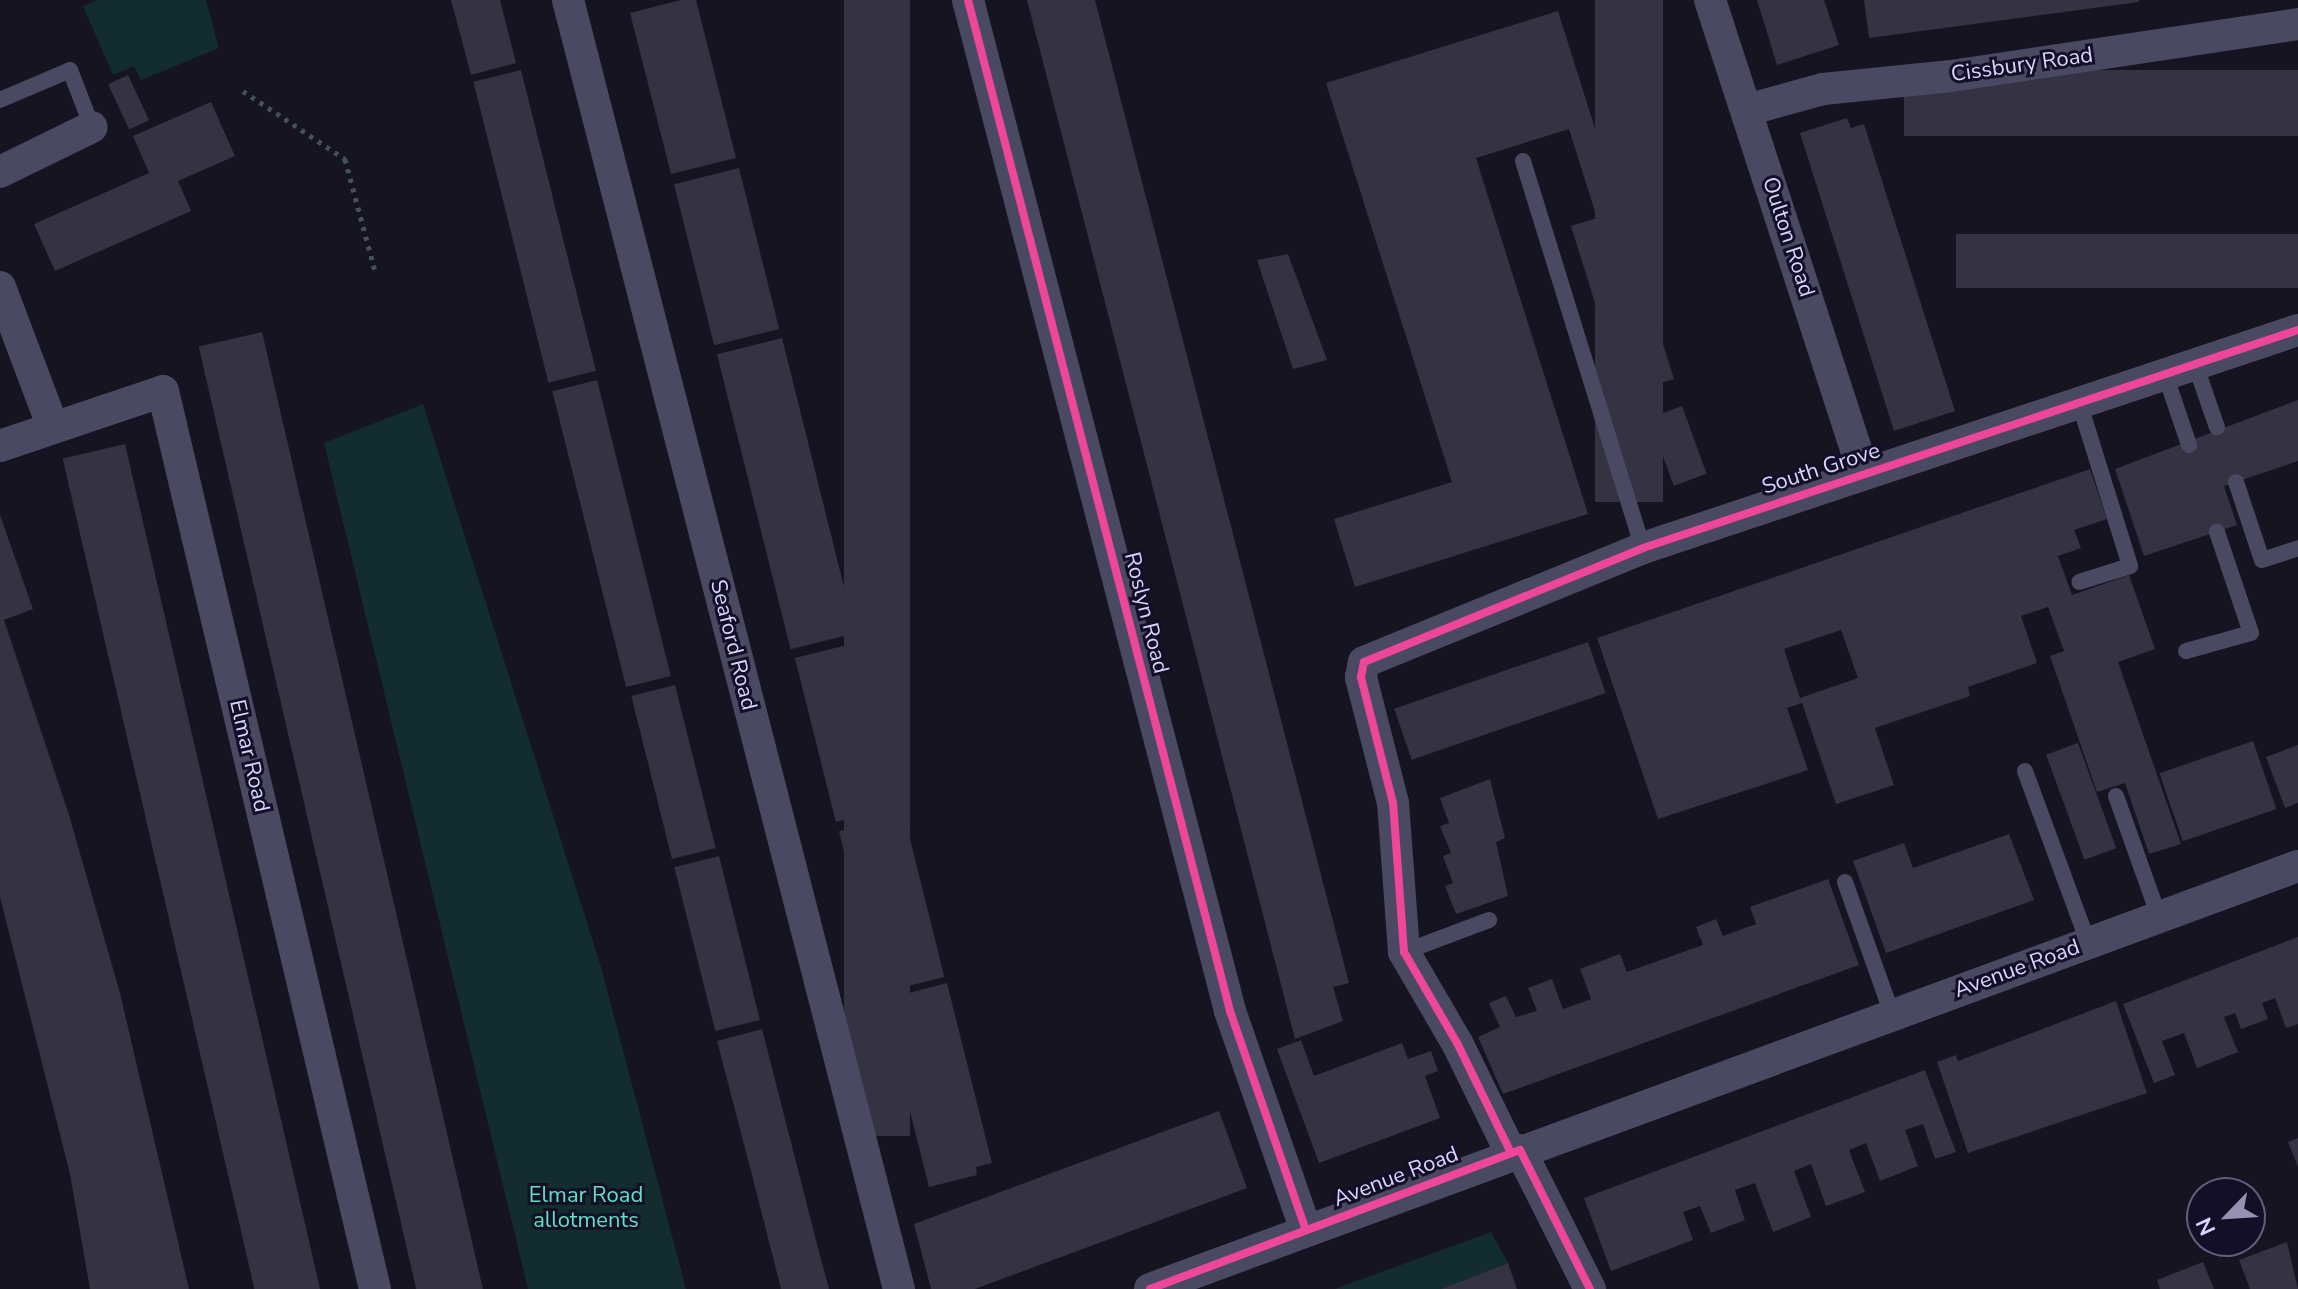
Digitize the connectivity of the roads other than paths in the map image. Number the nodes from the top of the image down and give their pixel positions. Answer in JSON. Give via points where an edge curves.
{"nodes":[{"id":1,"x":568,"y":0,"type":"edge"},
{"id":2,"x":968,"y":0,"type":"edge"},
{"id":3,"x":1710,"y":0,"type":"edge"},
{"id":4,"x":2298,"y":24,"type":"edge"},
{"id":5,"x":0,"y":100,"type":"edge"},
{"id":6,"x":1747,"y":110,"type":"junction"},
{"id":7,"x":92,"y":127,"type":"joint"},
{"id":8,"x":1523,"y":161,"type":"dead end"},
{"id":9,"x":0,"y":172,"type":"edge"},
{"id":10,"x":0,"y":287,"type":"edge"},
{"id":11,"x":2298,"y":330,"type":"edge"},
{"id":12,"x":2195,"y":364,"type":"junction"},
{"id":13,"x":2165,"y":374,"type":"junction"},
{"id":14,"x":2079,"y":402,"type":"junction"},
{"id":15,"x":53,"y":427,"type":"junction"},
{"id":16,"x":2217,"y":427,"type":"dead end"},
{"id":17,"x":2189,"y":445,"type":"dead end"},
{"id":18,"x":0,"y":446,"type":"edge"},
{"id":19,"x":1864,"y":474,"type":"junction"},
{"id":20,"x":2236,"y":482,"type":"dead end"},
{"id":21,"x":2217,"y":532,"type":"dead end"},
{"id":22,"x":1643,"y":548,"type":"junction"},
{"id":23,"x":2298,"y":548,"type":"edge"},
{"id":24,"x":2079,"y":582,"type":"dead end"},
{"id":25,"x":2186,"y":651,"type":"dead end"},
{"id":26,"x":2025,"y":771,"type":"dead end"},
{"id":27,"x":2116,"y":796,"type":"dead end"},
{"id":28,"x":2298,"y":866,"type":"edge"},
{"id":29,"x":1845,"y":882,"type":"dead end"},
{"id":30,"x":2159,"y":917,"type":"junction"},
{"id":31,"x":1489,"y":920,"type":"dead end"},
{"id":32,"x":2088,"y":942,"type":"junction"},
{"id":33,"x":1404,"y":952,"type":"junction"},
{"id":34,"x":1892,"y":1014,"type":"junction"},
{"id":35,"x":1516,"y":1152,"type":"junction"},
{"id":36,"x":1306,"y":1230,"type":"junction"},
{"id":37,"x":375,"y":1289,"type":"edge"},
{"id":38,"x":899,"y":1289,"type":"edge"},
{"id":39,"x":1150,"y":1289,"type":"edge"},
{"id":40,"x":1590,"y":1289,"type":"edge"}],
"edges":[{"from":1,"to":38,"type":"street","name":"Seaford Road"},
{"from":2,"to":36,"type":"street","name":"Roslyn Road","via":[[1230,1011]]},
{"from":3,"to":6,"type":"street","name":"Oulton Road"},
{"from":4,"to":6,"type":"street","name":"Cissbury Road","via":[[1951,76],[1823,89]]},
{"from":5,"to":7,"type":"lane","via":[[70,70]]},
{"from":6,"to":19,"type":"street","name":"Oulton Road"},
{"from":7,"to":9,"type":"street"},
{"from":8,"to":22,"type":"lane"},
{"from":10,"to":15,"type":"street"},
{"from":11,"to":12,"type":"street","name":"South Grove"},
{"from":12,"to":13,"type":"street","name":"South Grove"},
{"from":12,"to":16,"type":"lane"},
{"from":13,"to":14,"type":"street","name":"South Grove"},
{"from":13,"to":17,"type":"lane"},
{"from":14,"to":19,"type":"street","name":"South Grove"},
{"from":14,"to":24,"type":"lane","via":[[2130,566]]},
{"from":15,"to":18,"type":"street","name":"Elmar Road"},
{"from":15,"to":37,"type":"street","name":"Elmar Road","via":[[163,391]]},
{"from":19,"to":22,"type":"street","name":"South Grove"},
{"from":20,"to":23,"type":"lane","via":[[2262,560]]},
{"from":21,"to":25,"type":"lane","via":[[2251,633]]},
{"from":22,"to":33,"type":"street","name":"South Grove","via":[[1374,653],[1364,662],[1361,677],[1393,803]]},
{"from":26,"to":32,"type":"lane"},
{"from":27,"to":30,"type":"lane"},
{"from":28,"to":30,"type":"street","name":"Avenue Road"},
{"from":29,"to":34,"type":"lane"},
{"from":30,"to":32,"type":"street","name":"Avenue Road"},
{"from":31,"to":33,"type":"lane"},
{"from":32,"to":34,"type":"street","name":"Avenue Road"},
{"from":33,"to":35,"type":"street"},
{"from":34,"to":35,"type":"street","name":"Avenue Road"},
{"from":35,"to":36,"type":"street","name":"Avenue Road"},
{"from":35,"to":40,"type":"street"},
{"from":36,"to":39,"type":"street","name":"Avenue Road"}]}
